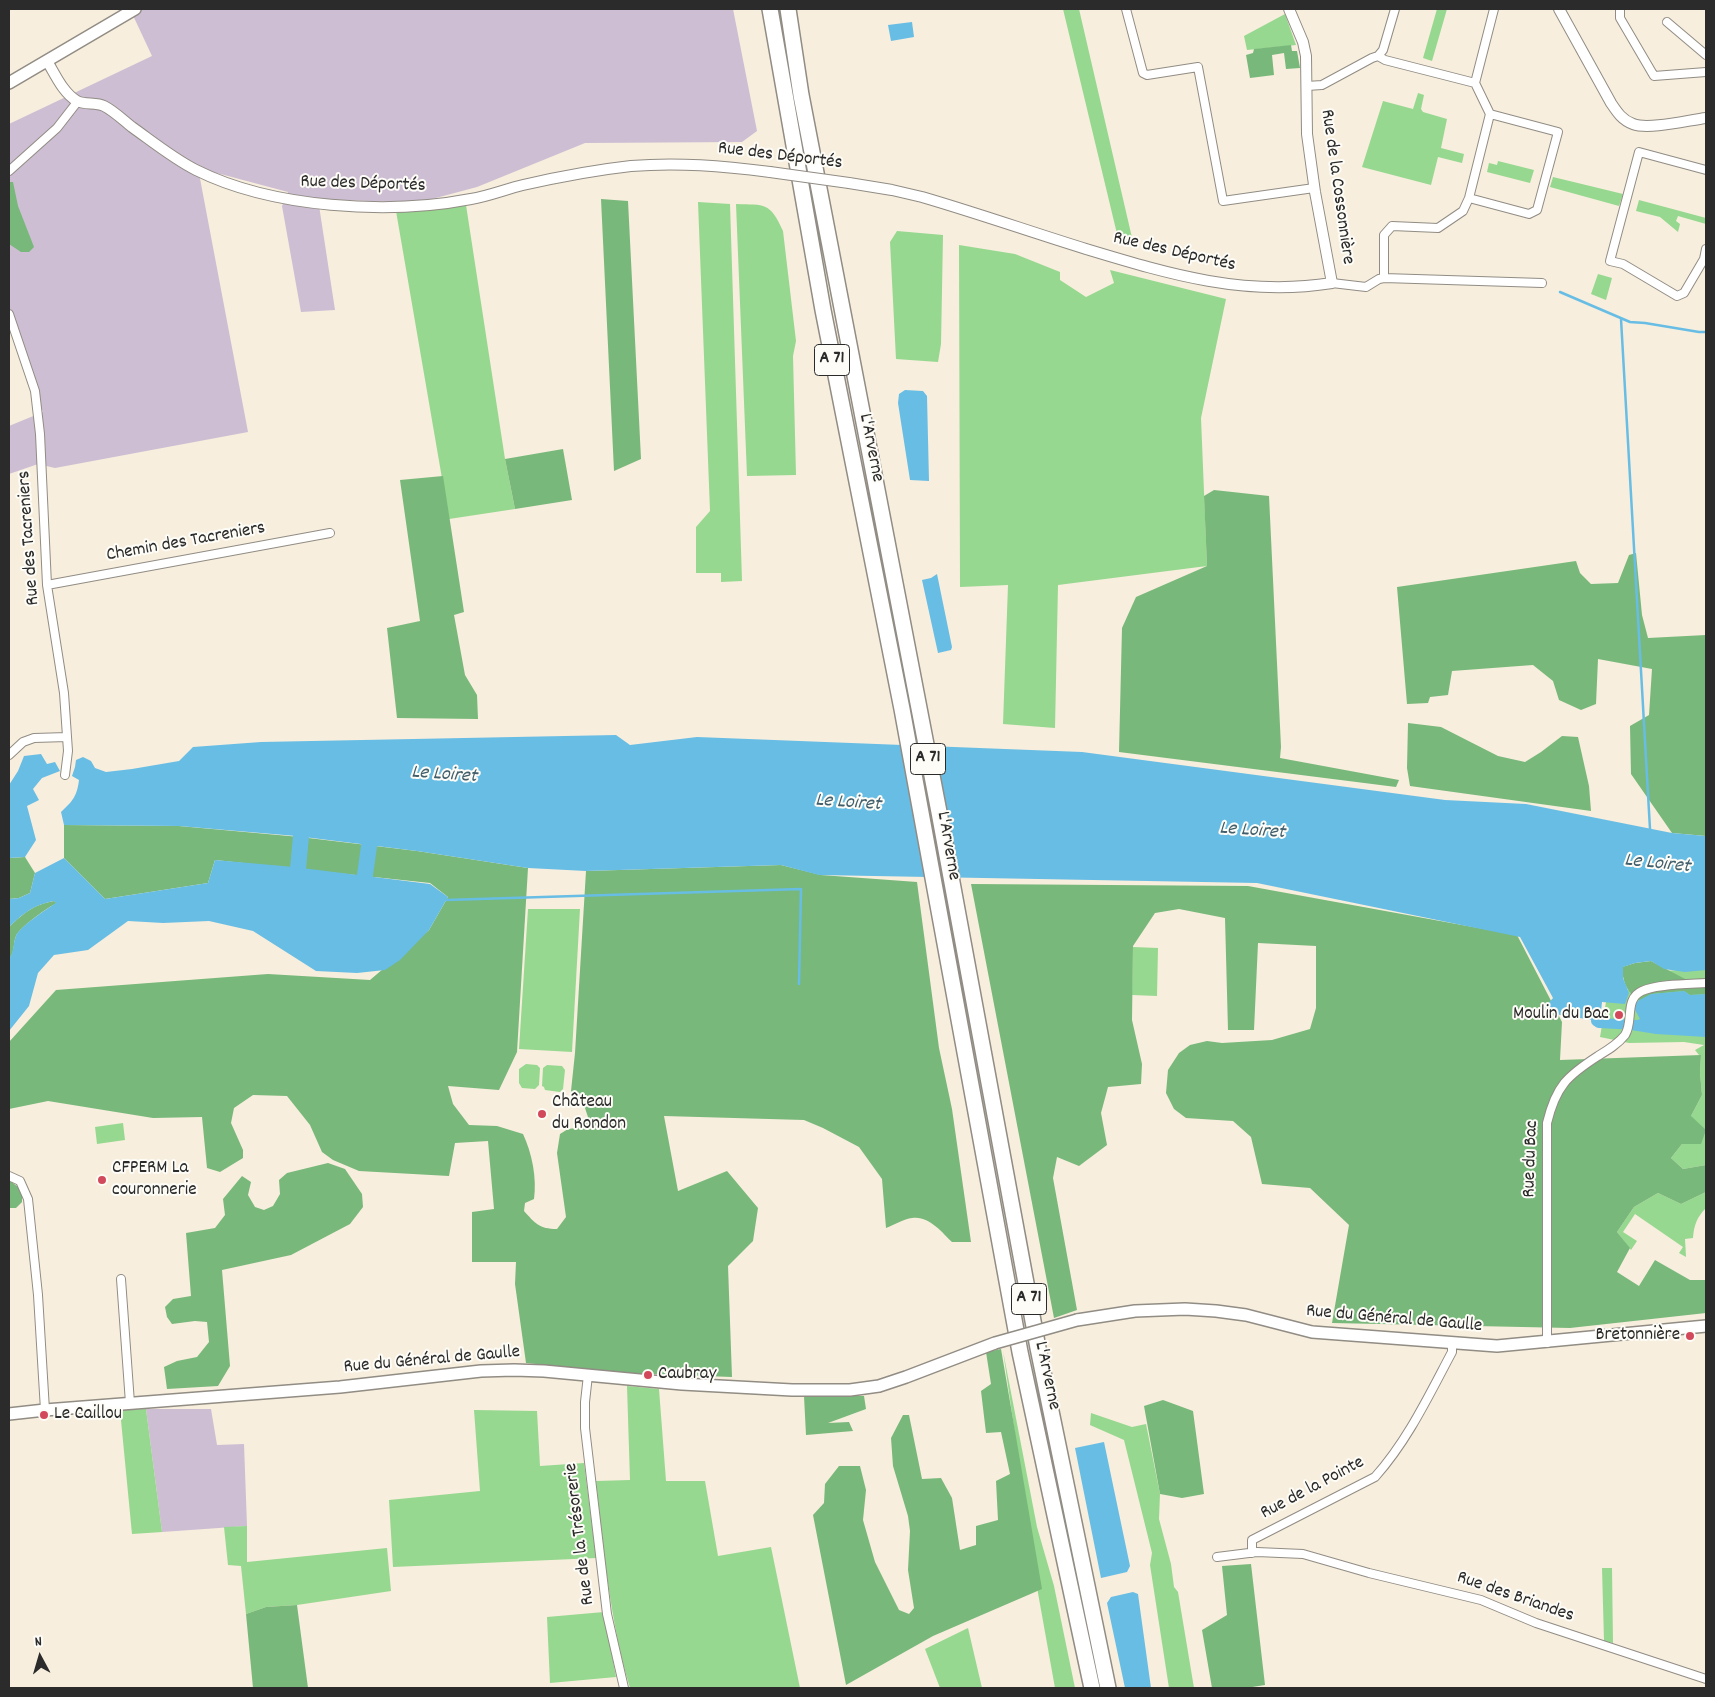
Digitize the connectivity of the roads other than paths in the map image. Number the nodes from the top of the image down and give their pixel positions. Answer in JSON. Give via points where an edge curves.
{"nodes":[{"id":1,"x":135,"y":9,"type":"edge"},
{"id":2,"x":770,"y":9,"type":"edge"},
{"id":3,"x":788,"y":9,"type":"edge"},
{"id":4,"x":1126,"y":9,"type":"edge"},
{"id":5,"x":1289,"y":9,"type":"edge"},
{"id":6,"x":1395,"y":9,"type":"edge"},
{"id":7,"x":1494,"y":9,"type":"edge"},
{"id":8,"x":1559,"y":9,"type":"edge"},
{"id":9,"x":1620,"y":9,"type":"edge"},
{"id":10,"x":1668,"y":22,"type":"dead end"},
{"id":11,"x":1706,"y":55,"type":"edge"},
{"id":12,"x":1378,"y":56,"type":"junction"},
{"id":13,"x":47,"y":61,"type":"junction"},
{"id":14,"x":1706,"y":72,"type":"edge"},
{"id":15,"x":9,"y":83,"type":"edge"},
{"id":16,"x":1475,"y":83,"type":"junction"},
{"id":17,"x":1307,"y":86,"type":"junction"},
{"id":18,"x":78,"y":101,"type":"junction"},
{"id":19,"x":1490,"y":114,"type":"junction"},
{"id":20,"x":1706,"y":118,"type":"edge"},
{"id":21,"x":1706,"y":170,"type":"edge"},
{"id":22,"x":9,"y":171,"type":"edge"},
{"id":23,"x":1314,"y":188,"type":"junction"},
{"id":24,"x":1469,"y":198,"type":"junction"},
{"id":25,"x":1706,"y":250,"type":"edge"},
{"id":26,"x":1384,"y":278,"type":"junction"},
{"id":27,"x":1332,"y":283,"type":"junction"},
{"id":28,"x":1542,"y":283,"type":"dead end"},
{"id":29,"x":9,"y":314,"type":"edge"},
{"id":30,"x":330,"y":533,"type":"dead end"},
{"id":31,"x":47,"y":585,"type":"junction"},
{"id":32,"x":67,"y":737,"type":"junction"},
{"id":33,"x":9,"y":755,"type":"edge"},
{"id":34,"x":65,"y":775,"type":"dead end"},
{"id":35,"x":1706,"y":983,"type":"edge"},
{"id":36,"x":9,"y":1176,"type":"edge"},
{"id":37,"x":121,"y":1279,"type":"dead end"},
{"id":38,"x":1706,"y":1326,"type":"edge"},
{"id":39,"x":1548,"y":1342,"type":"junction"},
{"id":40,"x":1452,"y":1344,"type":"junction"},
{"id":41,"x":588,"y":1375,"type":"junction"},
{"id":42,"x":130,"y":1403,"type":"junction"},
{"id":43,"x":45,"y":1410,"type":"junction"},
{"id":44,"x":9,"y":1414,"type":"edge"},
{"id":45,"x":1252,"y":1553,"type":"junction"},
{"id":46,"x":1217,"y":1557,"type":"dead end"},
{"id":47,"x":1706,"y":1679,"type":"edge"},
{"id":48,"x":624,"y":1688,"type":"edge"},
{"id":49,"x":1092,"y":1688,"type":"edge"},
{"id":50,"x":1108,"y":1688,"type":"edge"}],
"edges":[{"from":1,"to":13,"type":"main road"},
{"from":2,"to":49,"type":"highway","name":"L'Arverne","number":"A 71","via":[[822,310],[902,709],[1020,1352]]},
{"from":3,"to":50,"type":"highway","name":"L'Arverne","number":"A 71","via":[[801,95],[1034,1329]]},
{"from":4,"to":23,"type":"street","via":[[1143,74],[1198,67],[1223,201]]},
{"from":5,"to":17,"type":"street","name":"Rue de la Cossonnière","via":[[1303,42]]},
{"from":6,"to":12,"type":"street","via":[[1383,50]]},
{"from":7,"to":16,"type":"street"},
{"from":8,"to":20,"type":"street","via":[[1619,115],[1633,124],[1645,126]]},
{"from":9,"to":14,"type":"street","via":[[1620,18],[1654,76]]},
{"from":10,"to":11,"type":"street"},
{"from":12,"to":16,"type":"street"},
{"from":12,"to":17,"type":"street","via":[[1322,85]]},
{"from":13,"to":15,"type":"main road"},
{"from":13,"to":18,"type":"street","via":[[66,91]]},
{"from":16,"to":19,"type":"street"},
{"from":17,"to":23,"type":"street","name":"Rue de la Cossonnière","via":[[1307,134]]},
{"from":18,"to":22,"type":"street","via":[[57,128]]},
{"from":18,"to":27,"type":"street","name":"Rue des Déportés","bridge":true,"via":[[104,106],[195,170],[267,195],[296,201],[331,205],[430,206],[601,170],[653,164],[721,166],[849,183],[922,197],[1177,275],[1232,285],[1273,288]]},
{"from":19,"to":24,"type":"street"},
{"from":19,"to":24,"type":"street","via":[[1558,132],[1537,210],[1528,214]]},
{"from":21,"to":25,"type":"street","via":[[1639,152],[1610,261],[1623,264],[1677,296],[1684,293]]},
{"from":23,"to":27,"type":"street","name":"Rue de la Cossonnière"},
{"from":24,"to":26,"type":"street","via":[[1463,211],[1438,228],[1392,226],[1384,235]]},
{"from":26,"to":27,"type":"street","name":"Rue des Déportés","via":[[1366,287]]},
{"from":26,"to":28,"type":"street","name":"Rue des Déportés"},
{"from":29,"to":31,"type":"street","name":"Rue des Tacreniers","via":[[35,390]]},
{"from":30,"to":31,"type":"street","name":"Chemin des Tacreniers"},
{"from":31,"to":32,"type":"street","name":"Rue des Tacreniers","via":[[64,694]]},
{"from":32,"to":33,"type":"street","via":[[34,738],[23,742]]},
{"from":32,"to":34,"type":"street","name":"Rue des Tacreniers"},
{"from":35,"to":39,"type":"street","name":"Rue du Bac","via":[[1650,988],[1636,994],[1627,1030],[1620,1040],[1569,1076],[1557,1093],[1547,1123]]},
{"from":36,"to":43,"type":"street","via":[[20,1181],[28,1199]]},
{"from":37,"to":42,"type":"street"},
{"from":38,"to":39,"type":"main road","name":"Rue du Général de Gaulle"},
{"from":39,"to":40,"type":"main road","name":"Rue du Général de Gaulle","via":[[1497,1346]]},
{"from":40,"to":41,"type":"main road","name":"Rue du Général de Gaulle","bridge":true,"via":[[1312,1332],[1246,1315],[1185,1309],[1135,1311],[1077,1320],[995,1343],[879,1386],[850,1390],[682,1384]]},
{"from":40,"to":45,"type":"street","name":"Rue de la Pointe","via":[[1452,1352],[1407,1436],[1375,1477],[1252,1540]]},
{"from":41,"to":42,"type":"main road","name":"Rue du Général de Gaulle","via":[[481,1371],[340,1387]]},
{"from":41,"to":48,"type":"street","name":"Rue de la Trésorerie","via":[[585,1428],[607,1614]]},
{"from":42,"to":43,"type":"main road","name":"Rue du Général de Gaulle"},
{"from":43,"to":44,"type":"main road","name":"Rue du Général de Gaulle"},
{"from":45,"to":46,"type":"street"},
{"from":45,"to":47,"type":"street","name":"Rue des Briandes","via":[[1303,1554],[1481,1600],[1536,1623]]}]}
